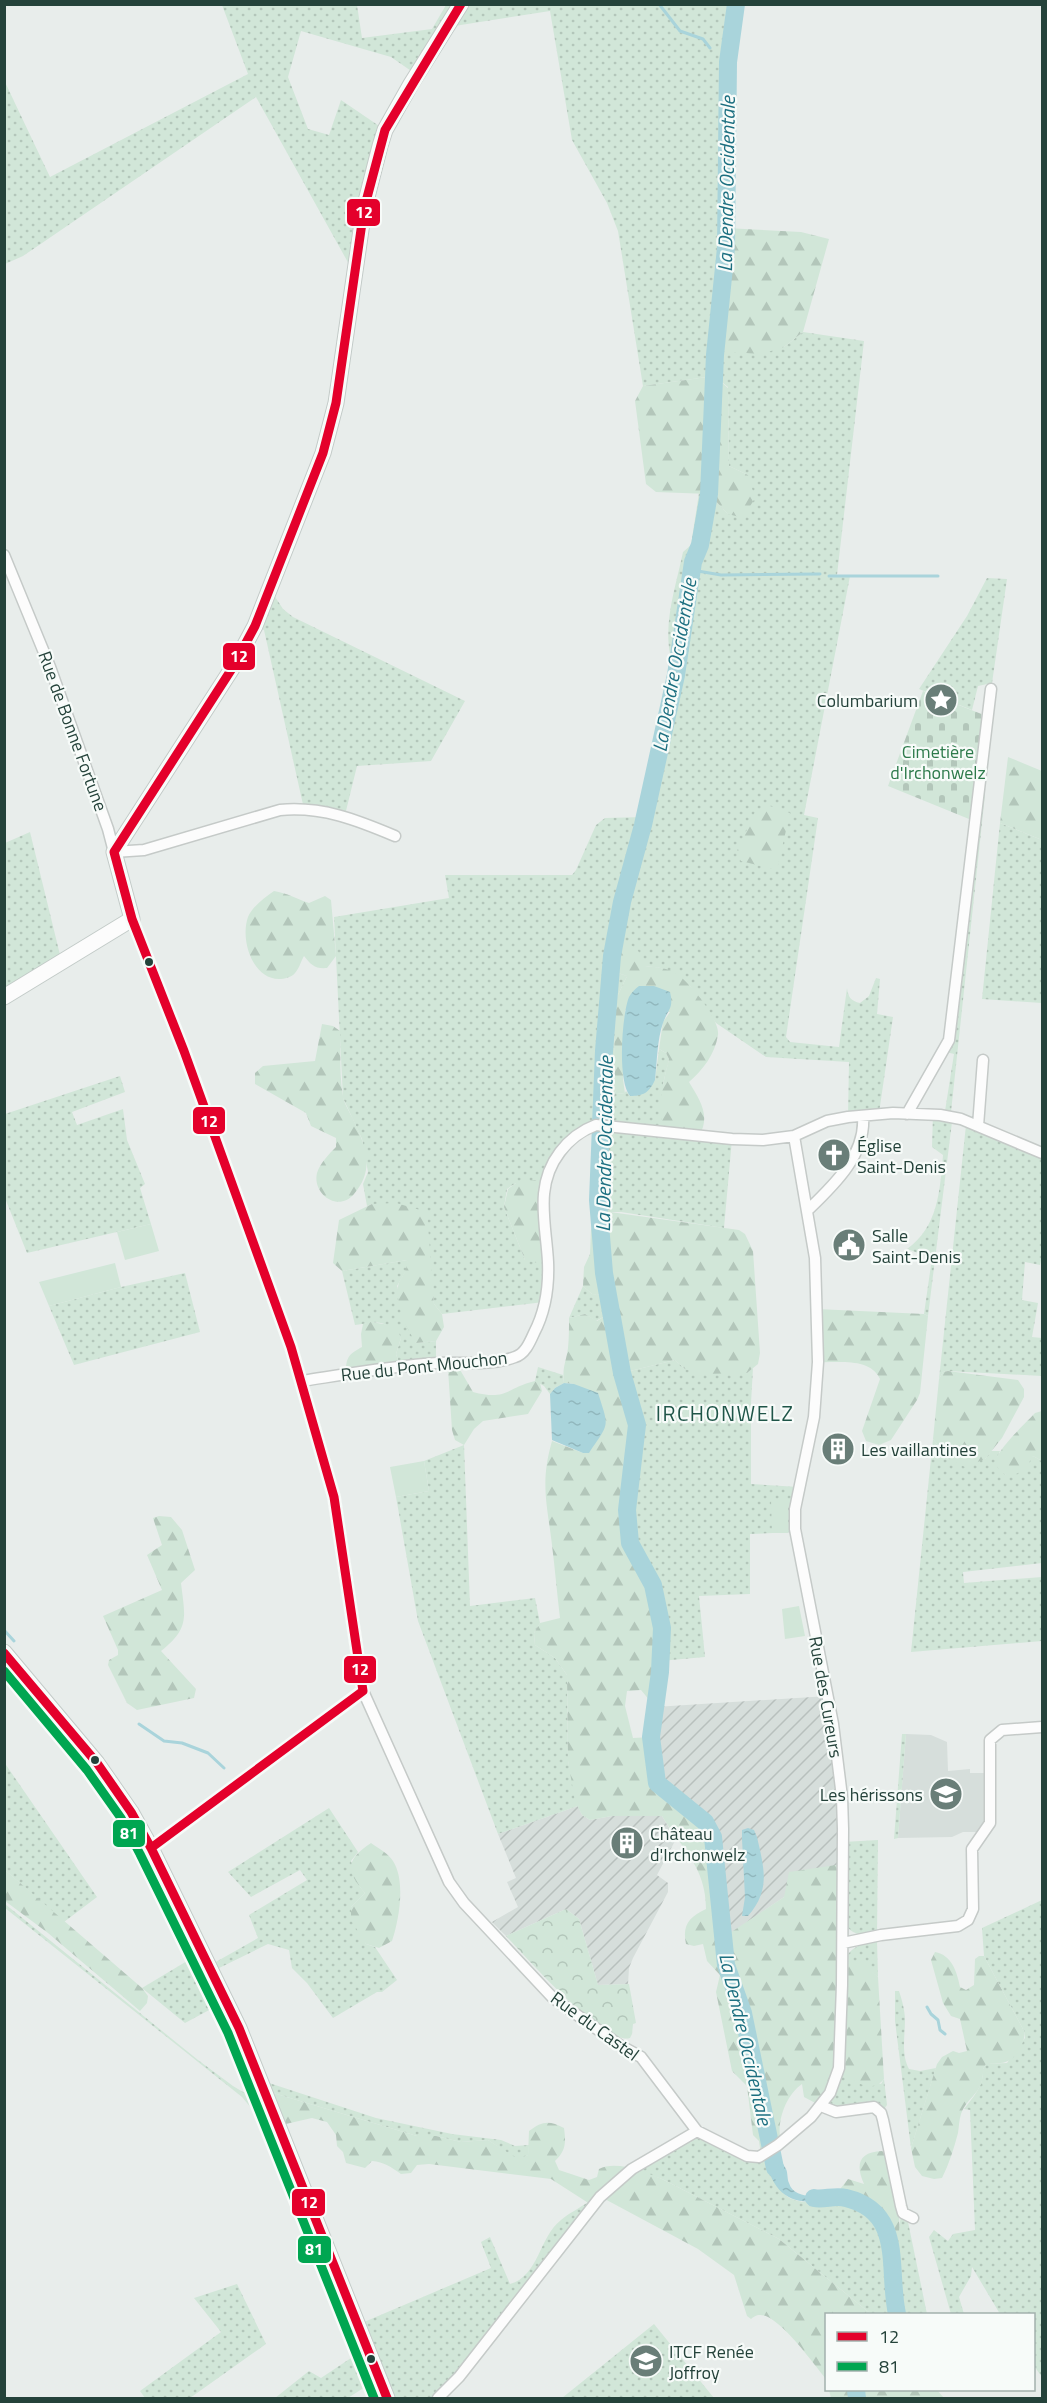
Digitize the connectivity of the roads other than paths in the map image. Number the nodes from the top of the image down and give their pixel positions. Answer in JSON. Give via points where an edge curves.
{"nodes":[{"id":1,"x":461,"y":4,"type":"edge"},
{"id":2,"x":4,"y":555,"type":"edge"},
{"id":3,"x":991,"y":689,"type":"dead end"},
{"id":4,"x":395,"y":836,"type":"dead end"},
{"id":5,"x":114,"y":852,"type":"junction"},
{"id":6,"x":132,"y":919,"type":"junction"},
{"id":7,"x":4,"y":997,"type":"edge"},
{"id":8,"x":983,"y":1060,"type":"dead end"},
{"id":9,"x":907,"y":1114,"type":"junction"},
{"id":10,"x":863,"y":1116,"type":"junction"},
{"id":11,"x":978,"y":1126,"type":"junction"},
{"id":12,"x":794,"y":1136,"type":"junction"},
{"id":13,"x":1042,"y":1153,"type":"edge"},
{"id":14,"x":808,"y":1210,"type":"junction"},
{"id":15,"x":302,"y":1381,"type":"junction"},
{"id":16,"x":4,"y":1652,"type":"edge"},
{"id":17,"x":363,"y":1691,"type":"junction"},
{"id":18,"x":1042,"y":1727,"type":"edge"},
{"id":19,"x":151,"y":1848,"type":"junction"},
{"id":20,"x":843,"y":1943,"type":"junction"},
{"id":21,"x":821,"y":2106,"type":"junction"},
{"id":22,"x":697,"y":2131,"type":"junction"},
{"id":23,"x":913,"y":2218,"type":"dead end"},
{"id":24,"x":387,"y":2398,"type":"edge"},
{"id":25,"x":438,"y":2398,"type":"edge"}],
"edges":[{"from":1,"to":5,"type":"street","via":[[385,130],[364,209],[329,433],[255,627]]},
{"from":2,"to":5,"type":"street","name":"Rue de Bonne Fortune","via":[[59,690]]},
{"from":3,"to":9,"type":"street","via":[[949,1040]]},
{"from":4,"to":5,"type":"street","via":[[345,815],[292,808],[144,850]]},
{"from":5,"to":6,"type":"street","name":"Rue de Bonne Fortune"},
{"from":6,"to":7,"type":"street"},
{"from":6,"to":15,"type":"street","name":"Rue de Bonne Fortune","via":[[280,1311]]},
{"from":8,"to":11,"type":"street"},
{"from":9,"to":10,"type":"street","name":"Rue du Pont Mouchon"},
{"from":9,"to":11,"type":"street","name":"Rue du Pont Mouchon","via":[[956,1118]]},
{"from":10,"to":12,"type":"street","name":"Rue du Pont Mouchon","via":[[827,1121]]},
{"from":10,"to":14,"type":"street","via":[[861,1138],[850,1163]]},
{"from":11,"to":13,"type":"street","name":"Rue du Pont Mouchon"},
{"from":12,"to":14,"type":"street","name":"Rue des Cureurs"},
{"from":12,"to":15,"type":"street","name":"Rue du Pont Mouchon","via":[[732,1139],[596,1125],[576,1134],[554,1161],[545,1181],[546,1296],[537,1329],[520,1354],[515,1358],[436,1363]]},
{"from":14,"to":20,"type":"street","name":"Rue des Cureurs","via":[[815,1258],[818,1362],[795,1530],[839,1767]]},
{"from":15,"to":17,"type":"street","name":"Rue de Bonne Fortune","via":[[334,1497]]},
{"from":16,"to":19,"type":"street","via":[[104,1772]]},
{"from":17,"to":19,"type":"street"},
{"from":17,"to":22,"type":"street","name":"Rue du Castel","via":[[449,1882],[464,1903],[553,1998],[640,2057]]},
{"from":18,"to":20,"type":"street","via":[[1002,1730],[990,1740],[990,1823],[972,1850],[973,1909],[968,1920],[958,1926]]},
{"from":19,"to":24,"type":"street","via":[[239,2028]]},
{"from":20,"to":21,"type":"street","name":"Rue des Cureurs","via":[[839,2068]]},
{"from":21,"to":22,"type":"street","name":"Rue des Cureurs","via":[[764,2156],[747,2156]]},
{"from":21,"to":23,"type":"street","via":[[836,2112],[878,2109],[903,2213]]},
{"from":22,"to":25,"type":"street","via":[[632,2169],[600,2197],[459,2377]]}]}
